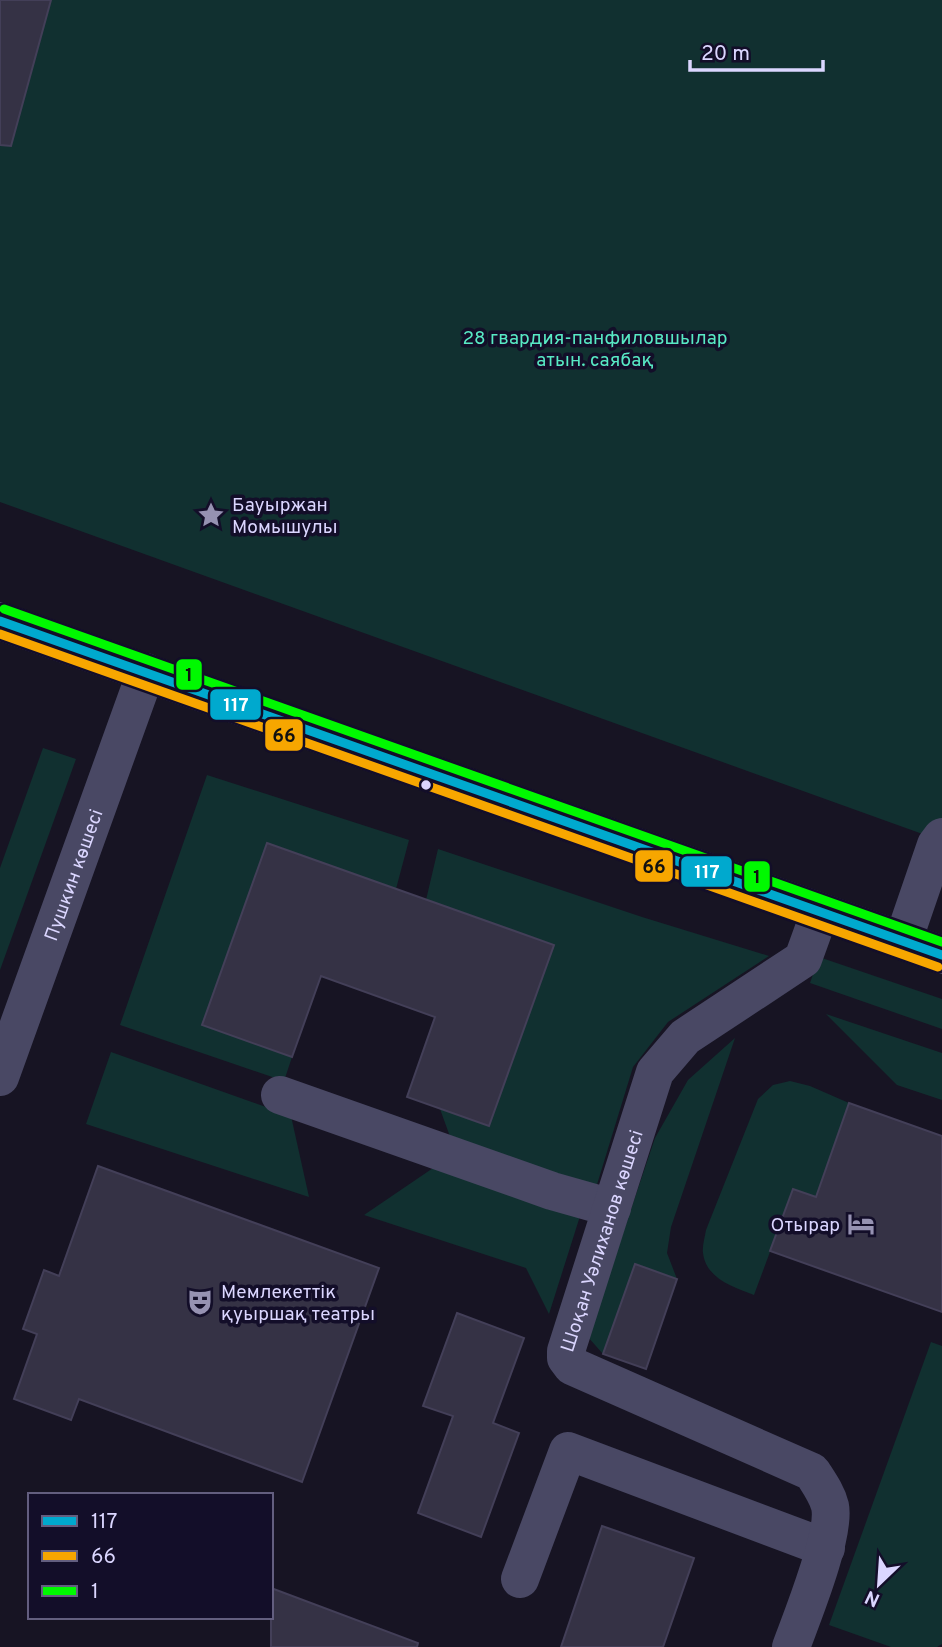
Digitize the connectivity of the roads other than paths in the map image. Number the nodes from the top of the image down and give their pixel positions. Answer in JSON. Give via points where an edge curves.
{"nodes":[{"id":1,"x":0,"y":621,"type":"edge"},
{"id":2,"x":146,"y":673,"type":"junction"},
{"id":3,"x":942,"y":837,"type":"edge"},
{"id":4,"x":820,"y":912,"type":"junction"},
{"id":5,"x":903,"y":941,"type":"junction"},
{"id":6,"x":942,"y":955,"type":"edge"},
{"id":7,"x":0,"y":1077,"type":"edge"},
{"id":8,"x":280,"y":1095,"type":"dead end"},
{"id":9,"x":612,"y":1208,"type":"junction"},
{"id":10,"x":826,"y":1548,"type":"junction"},
{"id":11,"x":520,"y":1579,"type":"dead end"},
{"id":12,"x":791,"y":1647,"type":"edge"}],
"edges":[{"from":1,"to":2,"type":"street"},
{"from":2,"to":4,"type":"street"},
{"from":2,"to":7,"type":"street","name":"Пушкин көшесі"},
{"from":3,"to":5,"type":"street"},
{"from":4,"to":5,"type":"street"},
{"from":4,"to":9,"type":"street","name":"Шоқан Уәлиханов көшесі","via":[[803,959],[685,1037],[655,1072]]},
{"from":5,"to":6,"type":"street"},
{"from":8,"to":9,"type":"street"},
{"from":9,"to":10,"type":"street","name":"Шоқан Уәлиханов көшесі","via":[[566,1358],[572,1366],[812,1472],[831,1508]]},
{"from":10,"to":11,"type":"street","via":[[568,1451]]},
{"from":10,"to":12,"type":"street","name":"Шоқан Уәлиханов көшесі"}]}
